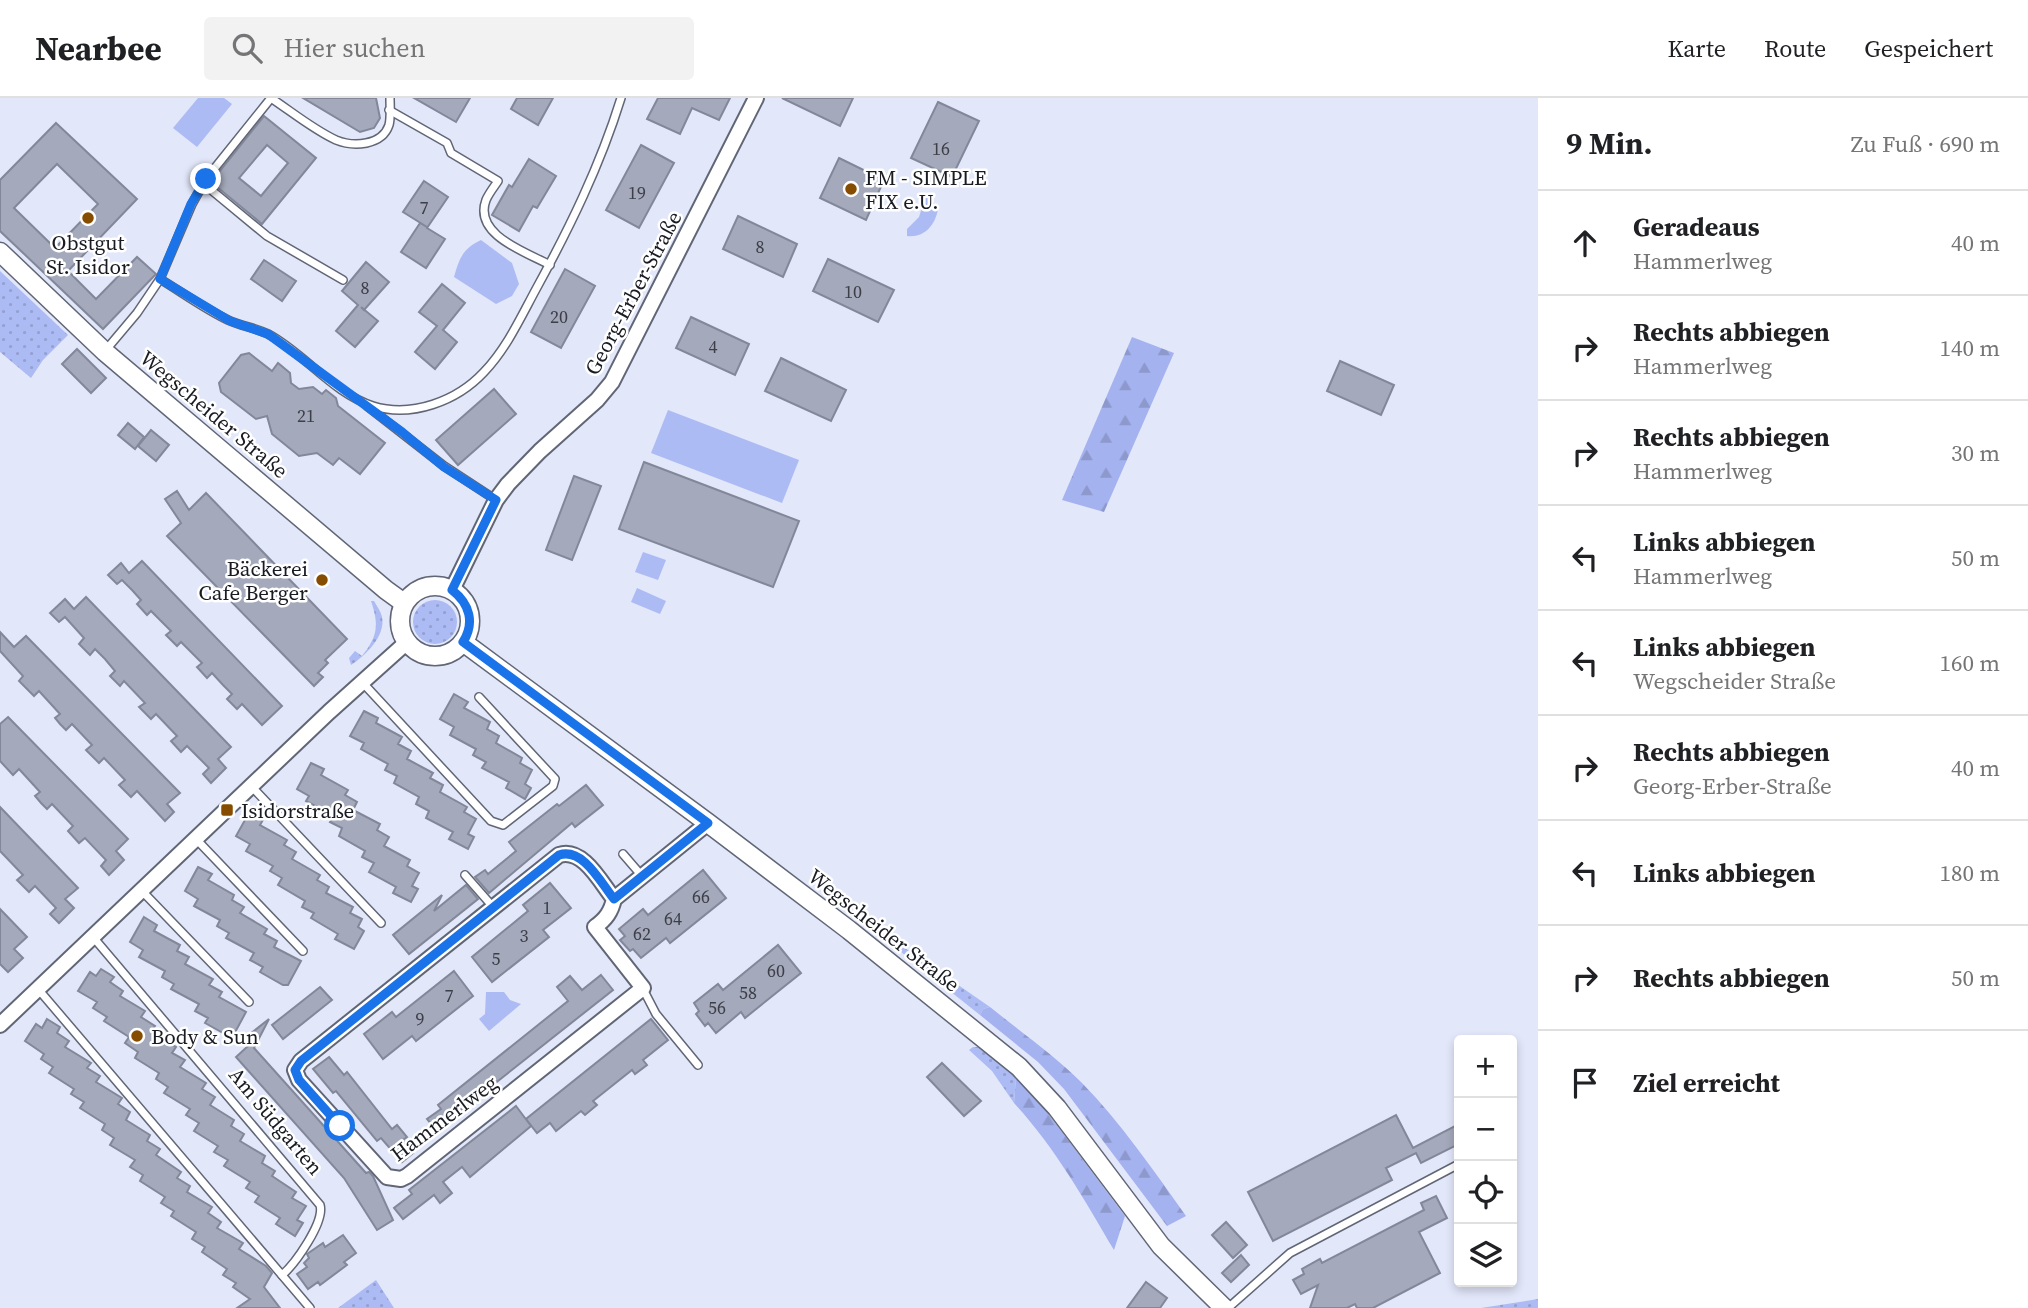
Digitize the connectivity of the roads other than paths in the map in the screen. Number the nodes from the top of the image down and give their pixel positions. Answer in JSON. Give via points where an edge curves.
{"nodes":[{"id":1,"x":271,"y":98,"type":"edge"},
{"id":2,"x":390,"y":98,"type":"edge"},
{"id":3,"x":621,"y":98,"type":"edge"},
{"id":4,"x":756,"y":98,"type":"edge"},
{"id":5,"x":389,"y":110,"type":"junction"},
{"id":6,"x":204,"y":184,"type":"junction"},
{"id":7,"x":0,"y":252,"type":"edge"},
{"id":8,"x":550,"y":265,"type":"junction"},
{"id":9,"x":160,"y":279,"type":"junction"},
{"id":10,"x":343,"y":280,"type":"dead end"},
{"id":11,"x":105,"y":352,"type":"junction"},
{"id":12,"x":354,"y":397,"type":"junction"},
{"id":13,"x":496,"y":500,"type":"junction"},
{"id":14,"x":452,"y":590,"type":"junction"},
{"id":15,"x":404,"y":603,"type":"junction"},
{"id":16,"x":407,"y":642,"type":"junction"},
{"id":17,"x":463,"y":642,"type":"junction"},
{"id":18,"x":362,"y":682,"type":"junction"},
{"id":19,"x":479,"y":697,"type":"dead end"},
{"id":20,"x":252,"y":787,"type":"junction"},
{"id":21,"x":708,"y":823,"type":"junction"},
{"id":22,"x":196,"y":839,"type":"junction"},
{"id":23,"x":623,"y":854,"type":"dead end"},
{"id":24,"x":465,"y":875,"type":"dead end"},
{"id":25,"x":642,"y":876,"type":"junction"},
{"id":26,"x":141,"y":890,"type":"junction"},
{"id":27,"x":614,"y":899,"type":"junction"},
{"id":28,"x":494,"y":908,"type":"junction"},
{"id":29,"x":381,"y":923,"type":"dead end"},
{"id":30,"x":92,"y":937,"type":"junction"},
{"id":31,"x":303,"y":951,"type":"dead end"},
{"id":32,"x":643,"y":988,"type":"junction"},
{"id":33,"x":38,"y":989,"type":"junction"},
{"id":34,"x":249,"y":1002,"type":"dead end"},
{"id":35,"x":0,"y":1025,"type":"edge"},
{"id":36,"x":698,"y":1065,"type":"dead end"},
{"id":37,"x":1454,"y":1167,"type":"edge"},
{"id":38,"x":282,"y":1275,"type":"junction"},
{"id":39,"x":310,"y":1308,"type":"edge"},
{"id":40,"x":1226,"y":1308,"type":"edge"}],
"edges":[{"from":1,"to":5,"type":"lane","via":[[337,141],[356,144],[382,136]]},
{"from":1,"to":6,"type":"lane"},
{"from":2,"to":5,"type":"lane"},
{"from":3,"to":8,"type":"lane","via":[[599,161]]},
{"from":4,"to":13,"type":"street","name":"Georg-Erber-Straße","via":[[612,382]]},
{"from":5,"to":8,"type":"lane","via":[[447,143],[451,153],[498,181],[486,200],[486,223],[492,232]]},
{"from":6,"to":9,"type":"lane"},
{"from":6,"to":10,"type":"lane","via":[[267,236]]},
{"from":7,"to":11,"type":"street","name":"Wegscheider Straße"},
{"from":8,"to":12,"type":"lane","via":[[499,354],[471,384],[446,401],[414,410],[373,406]]},
{"from":9,"to":11,"type":"lane"},
{"from":9,"to":12,"type":"lane","via":[[230,321],[268,334]]},
{"from":11,"to":15,"type":"street","name":"Wegscheider Straße"},
{"from":12,"to":13,"type":"lane","via":[[444,467]]},
{"from":13,"to":14,"type":"street","name":"Georg-Erber-Straße"},
{"from":14,"to":15,"type":"street","via":[[428,586]]},
{"from":14,"to":17,"type":"street","via":[[468,611],[470,627]]},
{"from":15,"to":16,"type":"street","via":[[400,625]]},
{"from":16,"to":17,"type":"street","via":[[430,656],[449,653]]},
{"from":16,"to":18,"type":"street"},
{"from":17,"to":21,"type":"street","name":"Wegscheider Straße"},
{"from":18,"to":19,"type":"lane","via":[[491,821],[503,825],[554,786],[555,779]]},
{"from":18,"to":20,"type":"street"},
{"from":20,"to":22,"type":"street"},
{"from":20,"to":29,"type":"lane"},
{"from":21,"to":25,"type":"street"},
{"from":21,"to":40,"type":"street","name":"Wegscheider Straße","via":[[1019,1067],[1057,1108],[1161,1246]]},
{"from":22,"to":26,"type":"street"},
{"from":22,"to":31,"type":"lane"},
{"from":23,"to":25,"type":"lane"},
{"from":24,"to":28,"type":"lane"},
{"from":25,"to":27,"type":"street"},
{"from":26,"to":30,"type":"street"},
{"from":26,"to":34,"type":"lane"},
{"from":27,"to":28,"type":"street","name":"Hammerlweg","via":[[580,858],[565,853]]},
{"from":27,"to":32,"type":"street","via":[[605,919],[595,927]]},
{"from":28,"to":32,"type":"street","name":"Hammerlweg","via":[[295,1070],[387,1177],[408,1177]]},
{"from":30,"to":33,"type":"street"},
{"from":30,"to":38,"type":"lane","name":"Am Südgarten","via":[[320,1205],[321,1217]]},
{"from":32,"to":36,"type":"lane","via":[[656,1014]]},
{"from":33,"to":35,"type":"street"},
{"from":33,"to":38,"type":"lane"},
{"from":37,"to":40,"type":"lane","via":[[1290,1253]]},
{"from":38,"to":39,"type":"lane"}]}
